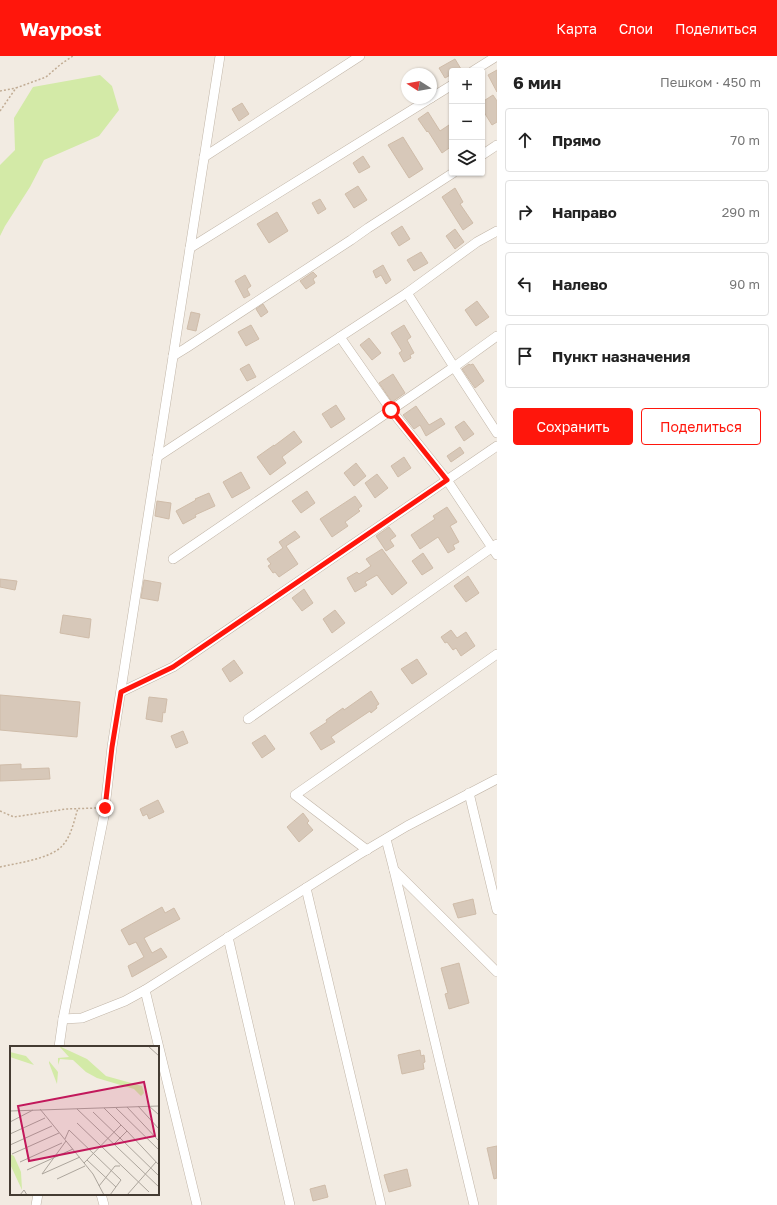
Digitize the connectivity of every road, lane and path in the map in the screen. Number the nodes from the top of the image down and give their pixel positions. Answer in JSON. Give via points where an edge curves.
{"nodes":[{"id":1,"x":73,"y":56,"type":"edge"},
{"id":2,"x":220,"y":56,"type":"edge"},
{"id":3,"x":360,"y":56,"type":"edge"},
{"id":4,"x":497,"y":56,"type":"edge"},
{"id":5,"x":478,"y":68,"type":"edge"},
{"id":6,"x":449,"y":86,"type":"edge"},
{"id":7,"x":16,"y":88,"type":"junction"},
{"id":8,"x":0,"y":91,"type":"edge"},
{"id":9,"x":437,"y":94,"type":"edge"},
{"id":10,"x":421,"y":104,"type":"edge"},
{"id":11,"x":0,"y":111,"type":"edge"},
{"id":12,"x":497,"y":146,"type":"edge"},
{"id":13,"x":485,"y":153,"type":"edge"},
{"id":14,"x":204,"y":157,"type":"junction"},
{"id":15,"x":449,"y":176,"type":"edge"},
{"id":16,"x":497,"y":231,"type":"edge"},
{"id":17,"x":190,"y":248,"type":"junction"},
{"id":18,"x":407,"y":293,"type":"junction"},
{"id":19,"x":497,"y":336,"type":"edge"},
{"id":20,"x":340,"y":337,"type":"junction"},
{"id":21,"x":173,"y":356,"type":"junction"},
{"id":22,"x":454,"y":367,"type":"junction"},
{"id":23,"x":391,"y":410,"type":"junction"},
{"id":24,"x":497,"y":433,"type":"edge"},
{"id":25,"x":497,"y":446,"type":"edge"},
{"id":26,"x":158,"y":457,"type":"junction"},
{"id":27,"x":447,"y":480,"type":"junction"},
{"id":28,"x":495,"y":549,"type":"edge"},
{"id":29,"x":174,"y":559,"type":"dead end"},
{"id":30,"x":497,"y":654,"type":"edge"},
{"id":31,"x":121,"y":692,"type":"junction"},
{"id":32,"x":248,"y":719,"type":"dead end"},
{"id":33,"x":497,"y":779,"type":"edge"},
{"id":34,"x":469,"y":793,"type":"junction"},
{"id":35,"x":78,"y":808,"type":"junction"},
{"id":36,"x":105,"y":808,"type":"junction"},
{"id":37,"x":0,"y":811,"type":"edge"},
{"id":38,"x":386,"y":838,"type":"junction"},
{"id":39,"x":367,"y":850,"type":"junction"},
{"id":40,"x":0,"y":867,"type":"edge"},
{"id":41,"x":394,"y":870,"type":"junction"},
{"id":42,"x":306,"y":888,"type":"junction"},
{"id":43,"x":497,"y":910,"type":"edge"},
{"id":44,"x":228,"y":937,"type":"junction"},
{"id":45,"x":497,"y":972,"type":"edge"},
{"id":46,"x":145,"y":990,"type":"junction"},
{"id":47,"x":63,"y":1019,"type":"junction"},
{"id":48,"x":59,"y":1046,"type":"edge"},
{"id":49,"x":159,"y":1046,"type":"edge"},
{"id":50,"x":159,"y":1048,"type":"edge"},
{"id":51,"x":38,"y":1195,"type":"edge"},
{"id":52,"x":101,"y":1195,"type":"edge"},
{"id":53,"x":36,"y":1205,"type":"edge"},
{"id":54,"x":104,"y":1205,"type":"edge"},
{"id":55,"x":197,"y":1205,"type":"edge"},
{"id":56,"x":290,"y":1205,"type":"edge"},
{"id":57,"x":381,"y":1205,"type":"edge"},
{"id":58,"x":474,"y":1205,"type":"edge"}],
"edges":[{"from":1,"to":7,"type":"path","via":[[46,77]]},
{"from":2,"to":14,"type":"street"},
{"from":3,"to":14,"type":"street"},
{"from":4,"to":5,"type":"street"},
{"from":6,"to":9,"type":"street"},
{"from":7,"to":8,"type":"path"},
{"from":7,"to":11,"type":"path"},
{"from":10,"to":17,"type":"street"},
{"from":12,"to":13,"type":"street"},
{"from":14,"to":17,"type":"street"},
{"from":15,"to":21,"type":"street"},
{"from":16,"to":18,"type":"street","via":[[477,242]]},
{"from":17,"to":21,"type":"street"},
{"from":18,"to":20,"type":"street"},
{"from":18,"to":22,"type":"street"},
{"from":19,"to":22,"type":"street"},
{"from":20,"to":23,"type":"street"},
{"from":20,"to":26,"type":"street"},
{"from":21,"to":26,"type":"street"},
{"from":22,"to":23,"type":"street"},
{"from":22,"to":24,"type":"street"},
{"from":23,"to":27,"type":"street"},
{"from":23,"to":29,"type":"street"},
{"from":25,"to":27,"type":"street"},
{"from":26,"to":31,"type":"street"},
{"from":27,"to":28,"type":"street"},
{"from":27,"to":31,"type":"street","via":[[173,667]]},
{"from":28,"to":32,"type":"street"},
{"from":30,"to":39,"type":"street","via":[[295,795]]},
{"from":31,"to":36,"type":"street"},
{"from":33,"to":34,"type":"street"},
{"from":34,"to":38,"type":"street"},
{"from":34,"to":43,"type":"street"},
{"from":35,"to":36,"type":"path"},
{"from":35,"to":37,"type":"path","via":[[14,817]]},
{"from":35,"to":40,"type":"path","via":[[70,834],[62,846],[39,858]]},
{"from":36,"to":47,"type":"street"},
{"from":38,"to":39,"type":"street"},
{"from":38,"to":41,"type":"street"},
{"from":39,"to":42,"type":"street"},
{"from":41,"to":45,"type":"street"},
{"from":41,"to":58,"type":"street"},
{"from":42,"to":44,"type":"street"},
{"from":42,"to":57,"type":"street"},
{"from":44,"to":46,"type":"street"},
{"from":44,"to":56,"type":"street"},
{"from":46,"to":47,"type":"street","via":[[82,1018]]},
{"from":46,"to":49,"type":"street"},
{"from":47,"to":48,"type":"street"},
{"from":50,"to":55,"type":"street"},
{"from":51,"to":53,"type":"street"},
{"from":52,"to":54,"type":"street"}]}
